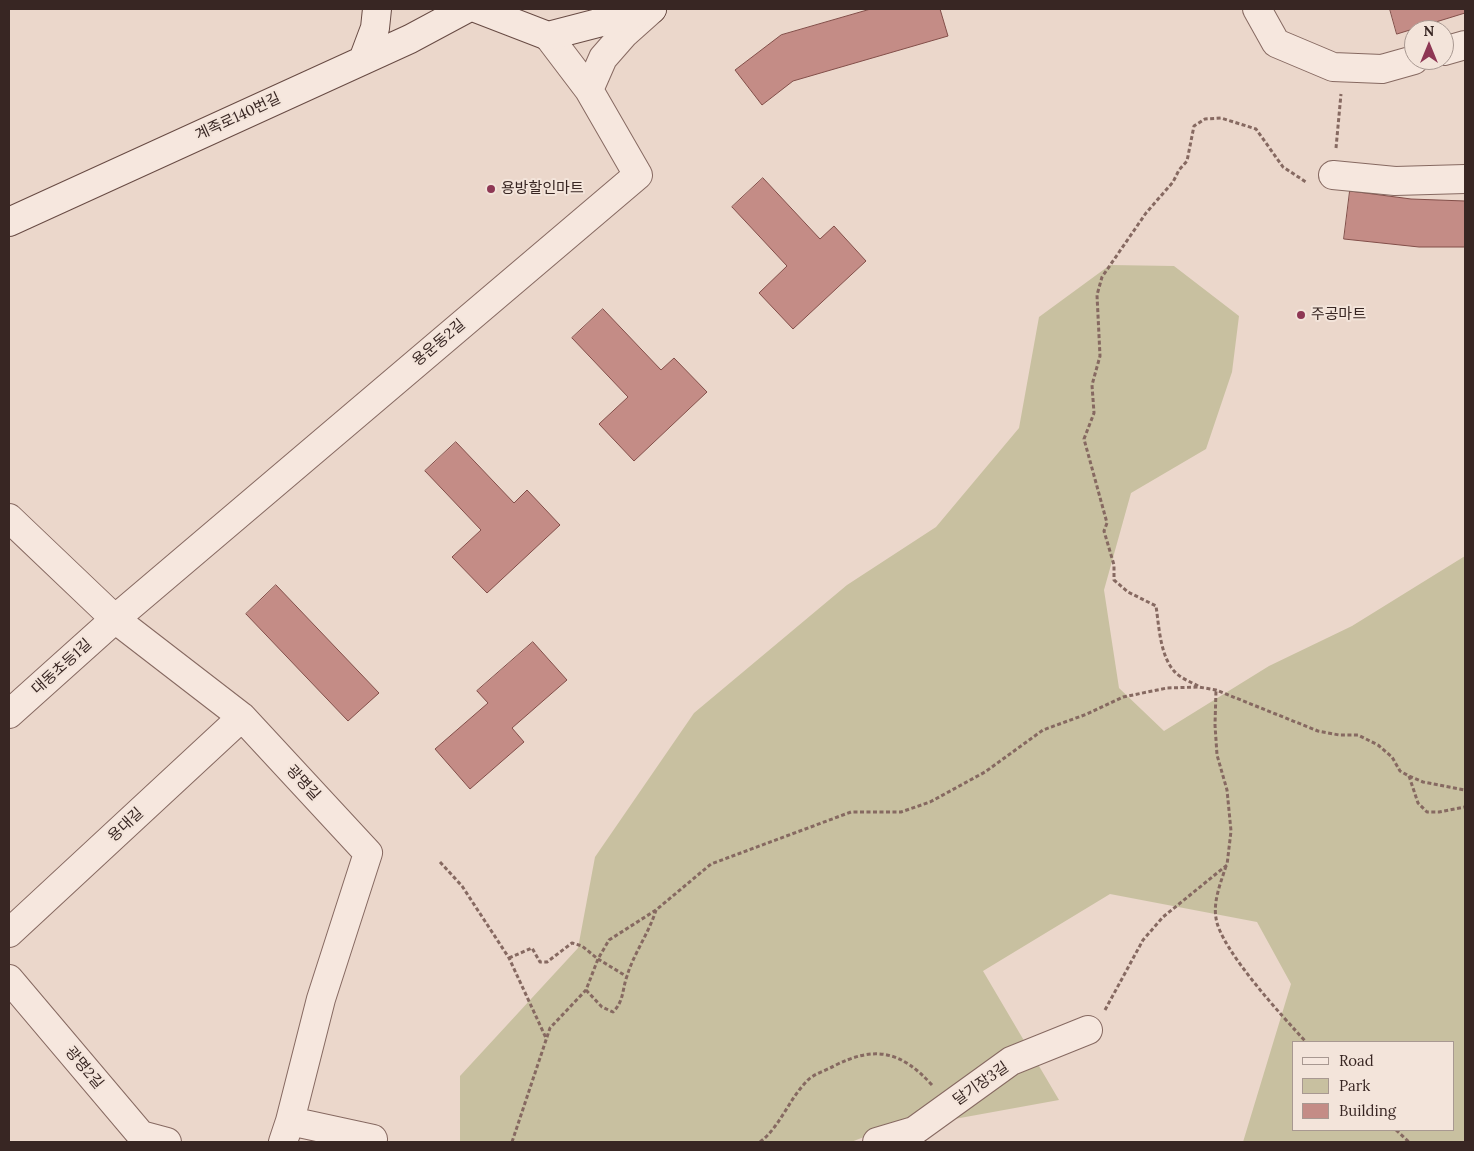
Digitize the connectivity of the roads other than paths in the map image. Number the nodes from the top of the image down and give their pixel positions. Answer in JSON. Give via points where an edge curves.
{"nodes":[{"id":1,"x":377,"y":9,"type":"edge"},
{"id":2,"x":466,"y":9,"type":"edge"},
{"id":3,"x":478,"y":9,"type":"edge"},
{"id":4,"x":652,"y":9,"type":"edge"},
{"id":5,"x":1257,"y":9,"type":"edge"},
{"id":6,"x":548,"y":36,"type":"junction"},
{"id":7,"x":363,"y":60,"type":"junction"},
{"id":8,"x":1404,"y":63,"type":"edge"},
{"id":9,"x":590,"y":90,"type":"junction"},
{"id":10,"x":1333,"y":175,"type":"road end"},
{"id":11,"x":1465,"y":180,"type":"edge"},
{"id":12,"x":9,"y":222,"type":"edge"},
{"id":13,"x":9,"y":518,"type":"edge"},
{"id":14,"x":114,"y":619,"type":"junction"},
{"id":15,"x":9,"y":714,"type":"edge"},
{"id":16,"x":242,"y":718,"type":"junction"},
{"id":17,"x":9,"y":932,"type":"edge"},
{"id":18,"x":9,"y":979,"type":"edge"},
{"id":19,"x":1088,"y":1030,"type":"road end"},
{"id":20,"x":286,"y":1132,"type":"edge"},
{"id":21,"x":373,"y":1139,"type":"dead end"},
{"id":22,"x":168,"y":1142,"type":"edge"},
{"id":23,"x":877,"y":1142,"type":"edge"}],
"edges":[{"from":1,"to":7,"type":"street","via":[[376,28]]},
{"from":2,"to":7,"type":"street","name":"계족로140번길"},
{"from":3,"to":6,"type":"street"},
{"from":4,"to":6,"type":"street"},
{"from":4,"to":9,"type":"street","via":[[603,58]]},
{"from":5,"to":8,"type":"street","via":[[1276,42],[1333,67],[1382,69]]},
{"from":6,"to":9,"type":"street","name":"용운동2길"},
{"from":7,"to":12,"type":"street","name":"계족로140번길"},
{"from":9,"to":14,"type":"street","name":"용운동2길","via":[[638,174]]},
{"from":10,"to":11,"type":"street","via":[[1395,181]]},
{"from":13,"to":14,"type":"street","name":"광명길"},
{"from":14,"to":15,"type":"street","name":"대동초등1길"},
{"from":14,"to":16,"type":"street","name":"광명길"},
{"from":16,"to":17,"type":"street","name":"용대길"},
{"from":16,"to":20,"type":"street","name":"광명길","via":[[368,853],[321,1000]]},
{"from":18,"to":22,"type":"street","name":"광명2길","via":[[141,1135]]},
{"from":19,"to":23,"type":"street","name":"달기장3길","via":[[1011,1062],[914,1131]]},
{"from":20,"to":21,"type":"street"}]}
